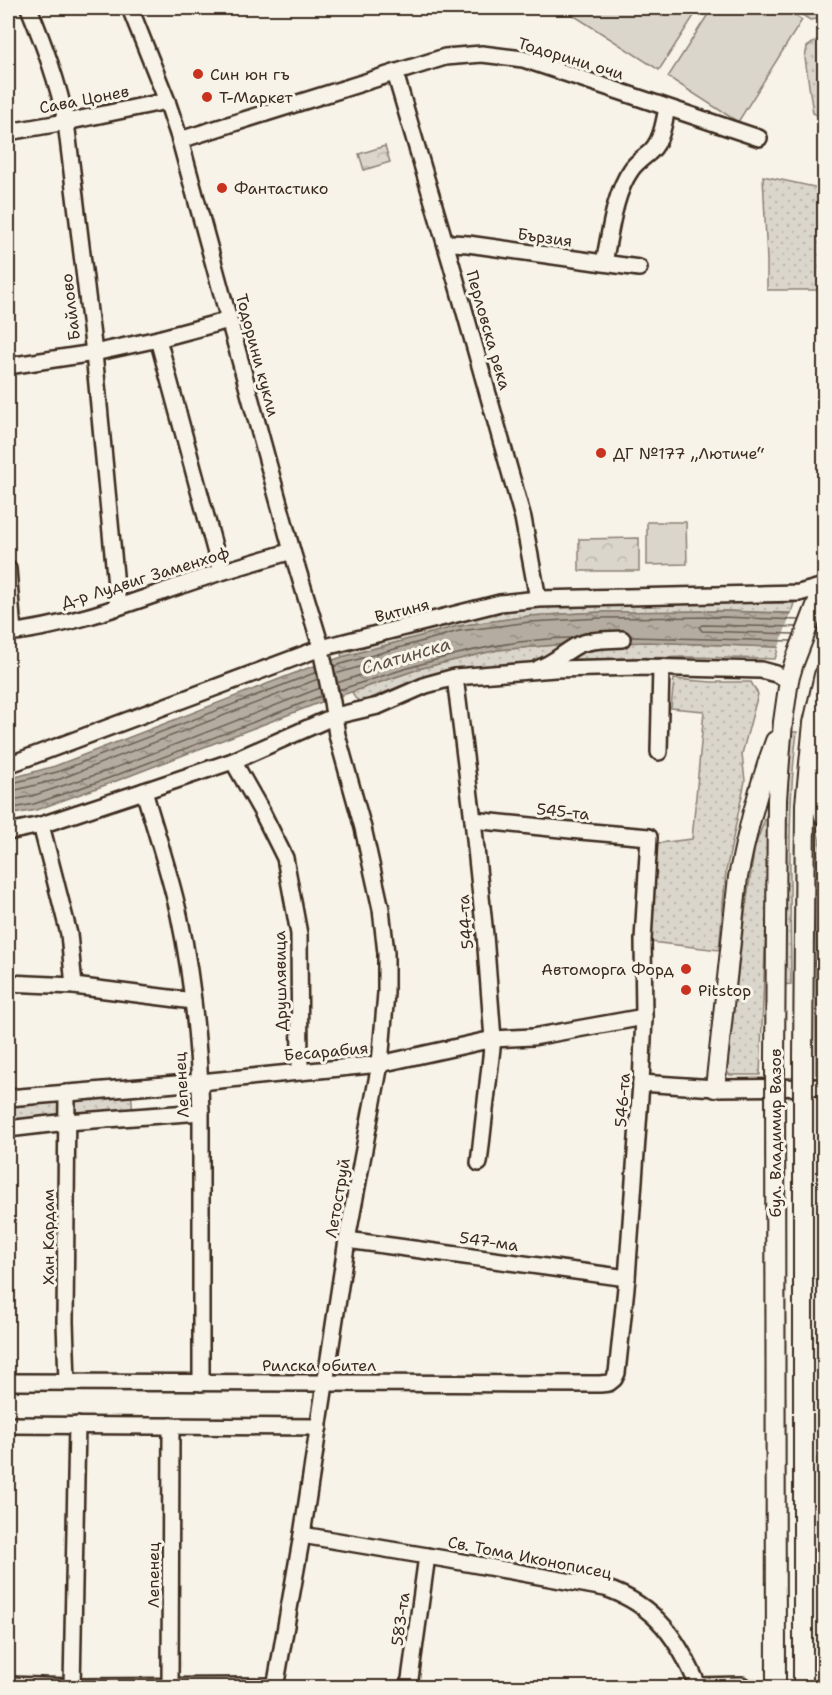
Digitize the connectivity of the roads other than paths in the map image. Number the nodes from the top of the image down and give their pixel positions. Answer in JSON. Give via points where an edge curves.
{"nodes":[{"id":1,"x":29,"y":8,"type":"edge"},
{"id":2,"x":130,"y":8,"type":"edge"},
{"id":3,"x":395,"y":73,"type":"junction"},
{"id":4,"x":167,"y":101,"type":"junction"},
{"id":5,"x":667,"y":108,"type":"junction"},
{"id":6,"x":66,"y":122,"type":"junction"},
{"id":7,"x":8,"y":132,"type":"edge"},
{"id":8,"x":759,"y":138,"type":"dead end"},
{"id":9,"x":180,"y":140,"type":"junction"},
{"id":10,"x":446,"y":245,"type":"junction"},
{"id":11,"x":604,"y":263,"type":"junction"},
{"id":12,"x":639,"y":268,"type":"dead end"},
{"id":13,"x":229,"y":320,"type":"junction"},
{"id":14,"x":158,"y":339,"type":"junction"},
{"id":15,"x":94,"y":353,"type":"junction"},
{"id":16,"x":8,"y":366,"type":"edge"},
{"id":17,"x":292,"y":551,"type":"junction"},
{"id":18,"x":8,"y":569,"type":"edge"},
{"id":19,"x":221,"y":572,"type":"junction"},
{"id":20,"x":824,"y":585,"type":"edge"},
{"id":21,"x":538,"y":599,"type":"junction"},
{"id":22,"x":118,"y":607,"type":"junction"},
{"id":23,"x":10,"y":633,"type":"edge"},
{"id":24,"x":622,"y":639,"type":"dead end"},
{"id":25,"x":322,"y":654,"type":"junction"},
{"id":26,"x":662,"y":667,"type":"junction"},
{"id":27,"x":526,"y":672,"type":"junction"},
{"id":28,"x":455,"y":677,"type":"junction"},
{"id":29,"x":789,"y":680,"type":"junction"},
{"id":30,"x":823,"y":683,"type":"edge"},
{"id":31,"x":333,"y":709,"type":"junction"},
{"id":32,"x":783,"y":722,"type":"junction"},
{"id":33,"x":659,"y":752,"type":"dead end"},
{"id":34,"x":810,"y":755,"type":"junction"},
{"id":35,"x":232,"y":761,"type":"junction"},
{"id":36,"x":8,"y":765,"type":"edge"},
{"id":37,"x":144,"y":791,"type":"junction"},
{"id":38,"x":825,"y":816,"type":"edge"},
{"id":39,"x":473,"y":819,"type":"junction"},
{"id":40,"x":41,"y":825,"type":"junction"},
{"id":41,"x":8,"y":832,"type":"edge"},
{"id":42,"x":649,"y":837,"type":"joint"},
{"id":43,"x":8,"y":983,"type":"edge"},
{"id":44,"x":74,"y":986,"type":"junction"},
{"id":45,"x":194,"y":1001,"type":"junction"},
{"id":46,"x":644,"y":1017,"type":"junction"},
{"id":47,"x":493,"y":1039,"type":"junction"},
{"id":48,"x":380,"y":1064,"type":"junction"},
{"id":49,"x":300,"y":1072,"type":"junction"},
{"id":50,"x":200,"y":1082,"type":"junction"},
{"id":51,"x":641,"y":1083,"type":"junction"},
{"id":52,"x":825,"y":1087,"type":"edge"},
{"id":53,"x":715,"y":1088,"type":"junction"},
{"id":54,"x":67,"y":1093,"type":"junction"},
{"id":55,"x":8,"y":1098,"type":"edge"},
{"id":56,"x":201,"y":1112,"type":"junction"},
{"id":57,"x":67,"y":1122,"type":"junction"},
{"id":58,"x":8,"y":1129,"type":"edge"},
{"id":59,"x":479,"y":1163,"type":"dead end"},
{"id":60,"x":347,"y":1240,"type":"junction"},
{"id":61,"x":627,"y":1278,"type":"junction"},
{"id":62,"x":619,"y":1365,"type":"joint"},
{"id":63,"x":8,"y":1382,"type":"edge"},
{"id":64,"x":67,"y":1382,"type":"junction"},
{"id":65,"x":201,"y":1383,"type":"junction"},
{"id":66,"x":325,"y":1383,"type":"junction"},
{"id":67,"x":8,"y":1425,"type":"edge"},
{"id":68,"x":77,"y":1425,"type":"junction"},
{"id":69,"x":171,"y":1426,"type":"junction"},
{"id":70,"x":319,"y":1427,"type":"junction"},
{"id":71,"x":302,"y":1535,"type":"junction"},
{"id":72,"x":427,"y":1556,"type":"junction"},
{"id":73,"x":8,"y":1685,"type":"edge"},
{"id":74,"x":742,"y":1686,"type":"dead end"},
{"id":75,"x":72,"y":1687,"type":"edge"},
{"id":76,"x":171,"y":1687,"type":"edge"},
{"id":77,"x":275,"y":1687,"type":"edge"},
{"id":78,"x":698,"y":1687,"type":"edge"},
{"id":79,"x":407,"y":1688,"type":"edge"},
{"id":80,"x":776,"y":1688,"type":"edge"},
{"id":81,"x":803,"y":1688,"type":"edge"}],
"edges":[{"from":1,"to":6,"type":"street","name":"Байлово","via":[[54,73]]},
{"from":2,"to":4,"type":"street","name":"Тодорини кукли"},
{"from":3,"to":5,"type":"street","name":"Тодорини очи","via":[[445,57],[483,54],[523,58]]},
{"from":3,"to":9,"type":"street","name":"Тодорини очи"},
{"from":3,"to":10,"type":"street","name":"Перловска река"},
{"from":4,"to":6,"type":"street","name":"Сава Цонев"},
{"from":4,"to":9,"type":"street","name":"Тодорини кукли"},
{"from":5,"to":8,"type":"street","name":"Тодорини очи"},
{"from":5,"to":11,"type":"street","via":[[660,138],[622,186]]},
{"from":6,"to":7,"type":"street","name":"Сава Цонев"},
{"from":6,"to":15,"type":"street","name":"Байлово"},
{"from":9,"to":13,"type":"street","name":"Тодорини кукли"},
{"from":10,"to":11,"type":"street","name":"Бързия","via":[[468,244]]},
{"from":10,"to":21,"type":"street","name":"Перловска река","via":[[523,518]]},
{"from":11,"to":12,"type":"street","name":"Бързия"},
{"from":13,"to":14,"type":"street"},
{"from":13,"to":17,"type":"street","name":"Тодорини кукли"},
{"from":14,"to":15,"type":"street"},
{"from":14,"to":19,"type":"street"},
{"from":15,"to":16,"type":"street"},
{"from":15,"to":22,"type":"street","name":"Байлово"},
{"from":17,"to":19,"type":"street","name":"Д-р Лудвиг Заменхоф"},
{"from":17,"to":25,"type":"street","name":"Тодорини кукли"},
{"from":18,"to":23,"type":"street"},
{"from":19,"to":22,"type":"street","name":"Д-р Лудвиг Заменхоф"},
{"from":20,"to":21,"type":"street","name":"Витиня","via":[[799,593]]},
{"from":20,"to":29,"type":"main road","name":"бул. Владимир Вазов"},
{"from":21,"to":25,"type":"street","name":"Витиня","via":[[501,603]]},
{"from":22,"to":23,"type":"street","name":"Д-р Лудвиг Заменхоф"},
{"from":24,"to":27,"type":"street","via":[[586,642],[546,666]]},
{"from":25,"to":31,"type":"street","name":"Тодорини кукли"},
{"from":25,"to":36,"type":"street","name":"Витиня"},
{"from":26,"to":27,"type":"street"},
{"from":26,"to":29,"type":"street","via":[[761,670]]},
{"from":26,"to":33,"type":"street"},
{"from":27,"to":28,"type":"street"},
{"from":28,"to":31,"type":"street","via":[[378,706]]},
{"from":28,"to":39,"type":"street","name":"544-та"},
{"from":29,"to":32,"type":"main road","name":"бул. Владимир Вазов"},
{"from":30,"to":34,"type":"main road","name":"бул. Владимир Вазов"},
{"from":31,"to":35,"type":"street"},
{"from":31,"to":48,"type":"street","name":"Летоструй","via":[[381,909],[386,973]]},
{"from":32,"to":53,"type":"main road","via":[[763,773],[741,861]]},
{"from":32,"to":80,"type":"main road","name":"бул. Владимир Вазов","bridge":true,"via":[[777,799],[775,1059]]},
{"from":34,"to":38,"type":"main road"},
{"from":34,"to":81,"type":"main road","name":"бул. Владимир Вазов","bridge":true,"via":[[803,1059]]},
{"from":35,"to":37,"type":"street"},
{"from":35,"to":49,"type":"street","name":"Друшлявица","via":[[285,858],[299,934]]},
{"from":37,"to":40,"type":"street"},
{"from":37,"to":45,"type":"street","name":"Лепенец","via":[[178,915]]},
{"from":39,"to":42,"type":"street","name":"545-та"},
{"from":39,"to":47,"type":"street","name":"544-та"},
{"from":40,"to":41,"type":"street"},
{"from":40,"to":44,"type":"street","via":[[69,934]]},
{"from":42,"to":46,"type":"street","name":"546-та","via":[[643,940]]},
{"from":43,"to":44,"type":"street"},
{"from":44,"to":45,"type":"street"},
{"from":45,"to":50,"type":"street","name":"Лепенец"},
{"from":46,"to":47,"type":"street","name":"Бесарабия","via":[[533,1037]]},
{"from":46,"to":51,"type":"street","name":"546-та"},
{"from":47,"to":48,"type":"street","name":"Бесарабия"},
{"from":47,"to":59,"type":"street","name":"544-та"},
{"from":48,"to":49,"type":"street","name":"Бесарабия"},
{"from":48,"to":60,"type":"street","name":"Летоструй"},
{"from":49,"to":50,"type":"street","name":"Бесарабия"},
{"from":50,"to":54,"type":"street","name":"Бесарабия"},
{"from":50,"to":56,"type":"street","name":"Лепенец"},
{"from":51,"to":53,"type":"street"},
{"from":51,"to":61,"type":"street","name":"546-та"},
{"from":52,"to":53,"type":"street"},
{"from":54,"to":55,"type":"street","name":"Бесарабия"},
{"from":54,"to":57,"type":"street","name":"Хан Кардам"},
{"from":56,"to":57,"type":"street"},
{"from":56,"to":65,"type":"street","name":"Лепенец"},
{"from":57,"to":58,"type":"street"},
{"from":57,"to":64,"type":"street","name":"Хан Кардам"},
{"from":60,"to":61,"type":"street","name":"547-ма"},
{"from":60,"to":66,"type":"street","name":"Летоструй"},
{"from":61,"to":62,"type":"street","name":"546-та"},
{"from":62,"to":66,"type":"street","name":"Рилска обител","via":[[614,1379],[600,1384]]},
{"from":63,"to":64,"type":"street","name":"Рилска обител"},
{"from":64,"to":65,"type":"street","name":"Рилска обител"},
{"from":65,"to":66,"type":"street","name":"Рилска обител"},
{"from":66,"to":70,"type":"street","name":"Летоструй"},
{"from":67,"to":68,"type":"street"},
{"from":68,"to":69,"type":"street"},
{"from":68,"to":75,"type":"street"},
{"from":69,"to":70,"type":"street"},
{"from":69,"to":76,"type":"street","name":"Лепенец"},
{"from":70,"to":71,"type":"street","name":"Летоструй"},
{"from":71,"to":72,"type":"street","name":"Св. Тома Иконописец"},
{"from":71,"to":77,"type":"street","name":"Летоструй"},
{"from":72,"to":78,"type":"street","name":"Св. Тома Иконописец","via":[[620,1593],[645,1607],[661,1622],[681,1651]]},
{"from":72,"to":79,"type":"street","name":"583-та"},
{"from":73,"to":75,"type":"street"},
{"from":74,"to":78,"type":"street","name":"Св. Тома Иконописец"},
{"from":75,"to":76,"type":"street"},
{"from":76,"to":77,"type":"street"}]}
